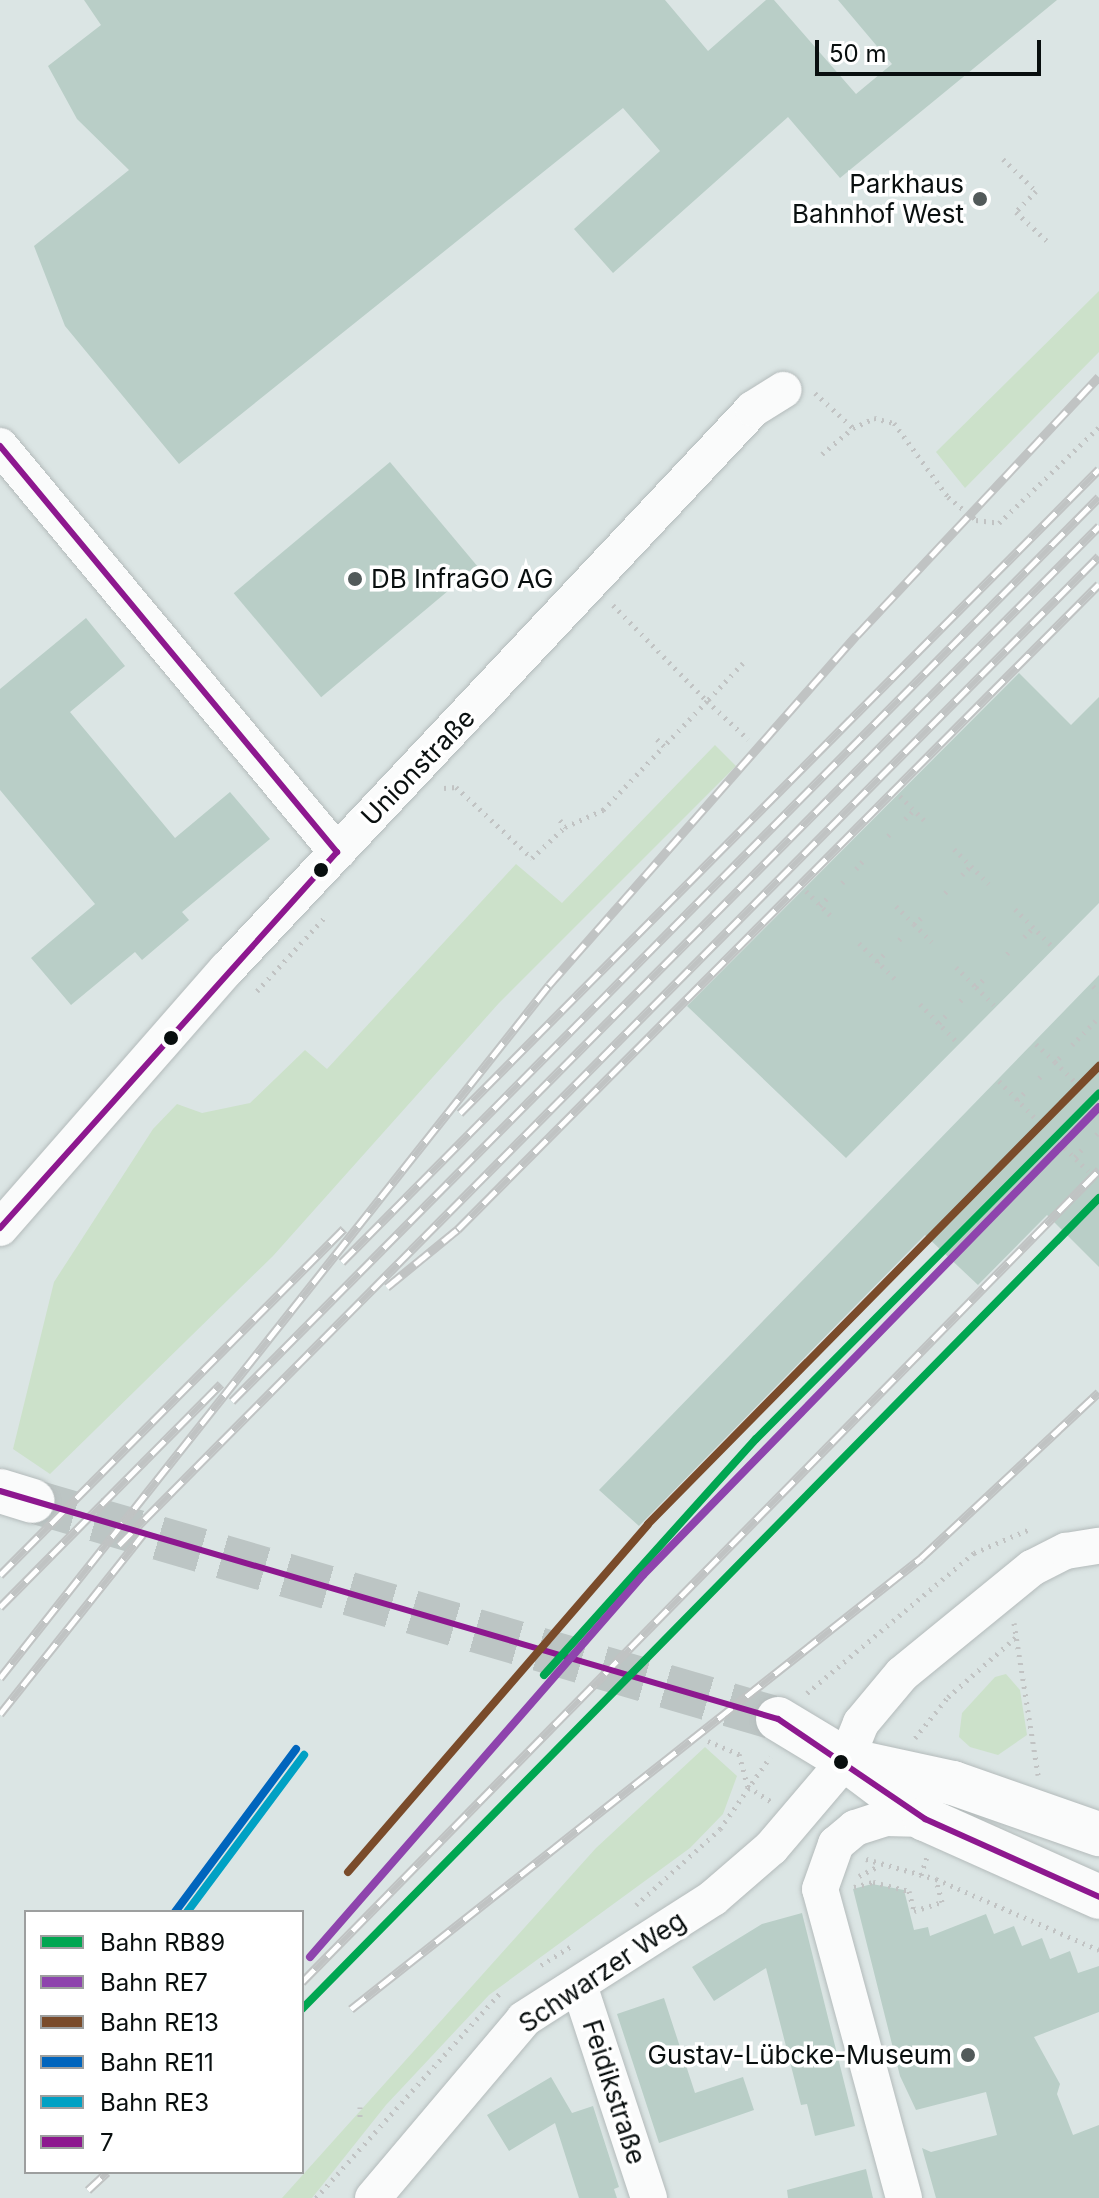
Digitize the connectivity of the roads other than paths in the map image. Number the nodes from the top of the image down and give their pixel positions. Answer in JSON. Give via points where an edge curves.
{"nodes":[{"id":1,"x":784,"y":390,"type":"road end"},
{"id":2,"x":0,"y":446,"type":"edge"},
{"id":3,"x":337,"y":852,"type":"junction"},
{"id":4,"x":0,"y":1228,"type":"edge"},
{"id":5,"x":1099,"y":1546,"type":"edge"},
{"id":6,"x":791,"y":1707,"type":"tunnel mouth"},
{"id":7,"x":846,"y":1760,"type":"junction"},
{"id":8,"x":925,"y":1819,"type":"junction"},
{"id":9,"x":1099,"y":1834,"type":"edge"},
{"id":10,"x":1099,"y":1897,"type":"edge"},
{"id":11,"x":579,"y":1985,"type":"junction"},
{"id":12,"x":373,"y":2198,"type":"edge"},
{"id":13,"x":649,"y":2198,"type":"edge"},
{"id":14,"x":904,"y":2198,"type":"edge"}],
"edges":[{"from":1,"to":3,"type":"street","name":"Unionstraße","via":[[753,409]]},
{"from":2,"to":3,"type":"street"},
{"from":3,"to":4,"type":"street","name":"Unionstraße"},
{"from":5,"to":7,"type":"street","name":"Schwarzer Weg","via":[[1052,1556],[896,1680],[861,1723]]},
{"from":6,"to":7,"type":"main road"},
{"from":7,"to":8,"type":"main road"},
{"from":7,"to":9,"type":"main road","via":[[953,1783]]},
{"from":7,"to":11,"type":"street","name":"Schwarzer Weg","via":[[797,1817],[713,1898]]},
{"from":8,"to":10,"type":"main road"},
{"from":8,"to":14,"type":"street","via":[[885,1818],[855,1828],[836,1844],[820,1889]]},
{"from":11,"to":12,"type":"street","name":"Schwarzer Weg","via":[[524,2019]]},
{"from":11,"to":13,"type":"street","name":"Feidikstraße"}]}
